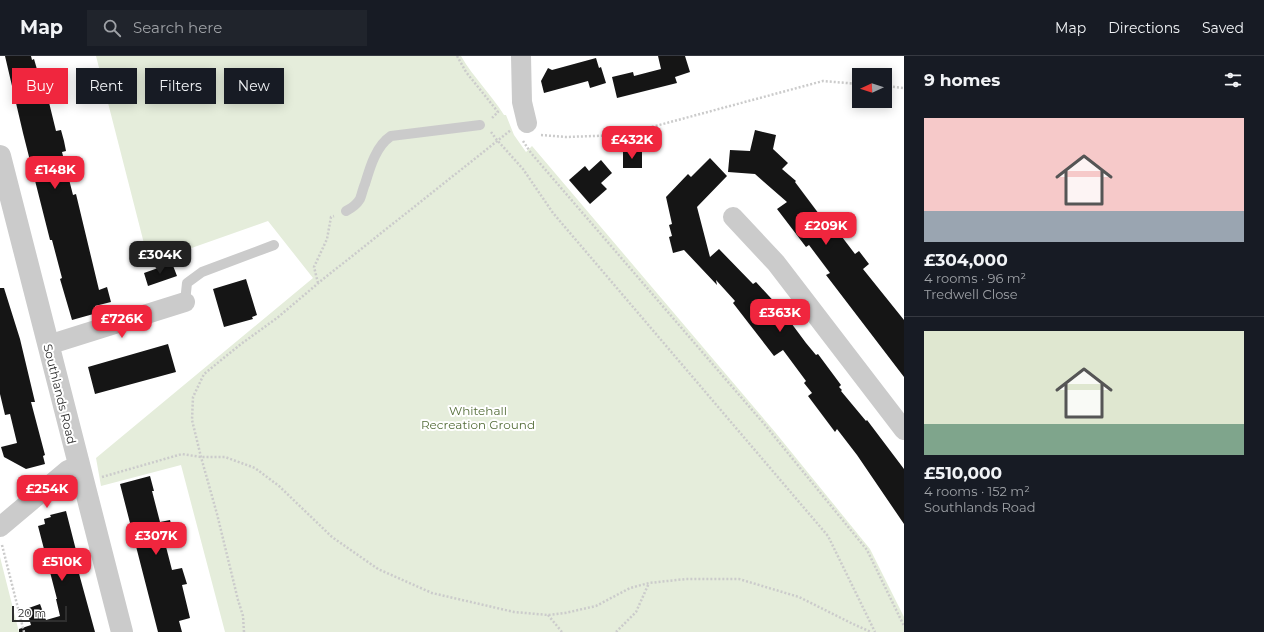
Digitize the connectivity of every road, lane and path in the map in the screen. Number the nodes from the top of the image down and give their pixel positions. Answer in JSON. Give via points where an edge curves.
{"nodes":[{"id":1,"x":457,"y":56,"type":"edge"},
{"id":2,"x":521,"y":56,"type":"edge"},
{"id":3,"x":852,"y":83,"type":"edge"},
{"id":4,"x":892,"y":87,"type":"edge"},
{"id":5,"x":904,"y":88,"type":"edge"},
{"id":6,"x":490,"y":120,"type":"dead end"},
{"id":7,"x":485,"y":127,"type":"joint"},
{"id":8,"x":526,"y":131,"type":"junction"},
{"id":9,"x":497,"y":140,"type":"junction"},
{"id":10,"x":0,"y":156,"type":"edge"},
{"id":11,"x":346,"y":211,"type":"joint"},
{"id":12,"x":733,"y":217,"type":"dead end"},
{"id":13,"x":274,"y":245,"type":"dead end"},
{"id":14,"x":318,"y":283,"type":"junction"},
{"id":15,"x":185,"y":302,"type":"joint"},
{"id":16,"x":48,"y":345,"type":"junction"},
{"id":17,"x":904,"y":430,"type":"edge"},
{"id":18,"x":200,"y":457,"type":"junction"},
{"id":19,"x":80,"y":474,"type":"junction"},
{"id":20,"x":0,"y":527,"type":"edge"},
{"id":21,"x":0,"y":539,"type":"edge"},
{"id":22,"x":649,"y":583,"type":"junction"},
{"id":23,"x":548,"y":615,"type":"junction"},
{"id":24,"x":904,"y":626,"type":"edge"},
{"id":25,"x":24,"y":632,"type":"edge"},
{"id":26,"x":122,"y":632,"type":"edge"},
{"id":27,"x":244,"y":632,"type":"edge"},
{"id":28,"x":562,"y":632,"type":"edge"},
{"id":29,"x":616,"y":632,"type":"edge"},
{"id":30,"x":871,"y":632,"type":"edge"},
{"id":31,"x":875,"y":632,"type":"edge"}],
"edges":[{"from":1,"to":6,"type":"path","via":[[466,72],[498,112]]},
{"from":2,"to":8,"type":"street","via":[[522,102]]},
{"from":3,"to":8,"type":"path","via":[[823,81],[622,135],[566,137]]},
{"from":4,"to":5,"type":"path"},
{"from":7,"to":9,"type":"path"},
{"from":7,"to":11,"type":"lane","via":[[391,136],[384,140],[369,169],[360,198]]},
{"from":8,"to":9,"type":"path"},
{"from":8,"to":24,"type":"path","via":[[531,153],[765,424],[867,550]]},
{"from":9,"to":14,"type":"path"},
{"from":9,"to":31,"type":"path","via":[[523,168],[553,213],[828,536]]},
{"from":10,"to":16,"type":"street","name":"Southlands Road"},
{"from":11,"to":14,"type":"path","via":[[331,217],[327,239],[314,266]]},
{"from":12,"to":17,"type":"street","via":[[776,263]]},
{"from":13,"to":15,"type":"lane","via":[[202,272],[187,283]]},
{"from":14,"to":18,"type":"path","via":[[204,374],[193,397],[192,420]]},
{"from":15,"to":16,"type":"street"},
{"from":16,"to":19,"type":"street","name":"Southlands Road"},
{"from":18,"to":19,"type":"path","via":[[182,454],[130,470]]},
{"from":18,"to":23,"type":"path","via":[[225,457],[255,468],[279,486],[332,538],[378,569],[432,593],[514,612]]},
{"from":18,"to":27,"type":"path","via":[[244,616]]},
{"from":19,"to":20,"type":"street","via":[[68,470]]},
{"from":19,"to":26,"type":"street","name":"Southlands Road"},
{"from":21,"to":25,"type":"path"},
{"from":22,"to":23,"type":"path","via":[[630,588],[596,606]]},
{"from":22,"to":29,"type":"path","via":[[636,612]]},
{"from":22,"to":30,"type":"path","via":[[686,579],[739,579],[799,597]]},
{"from":23,"to":28,"type":"path"}]}
